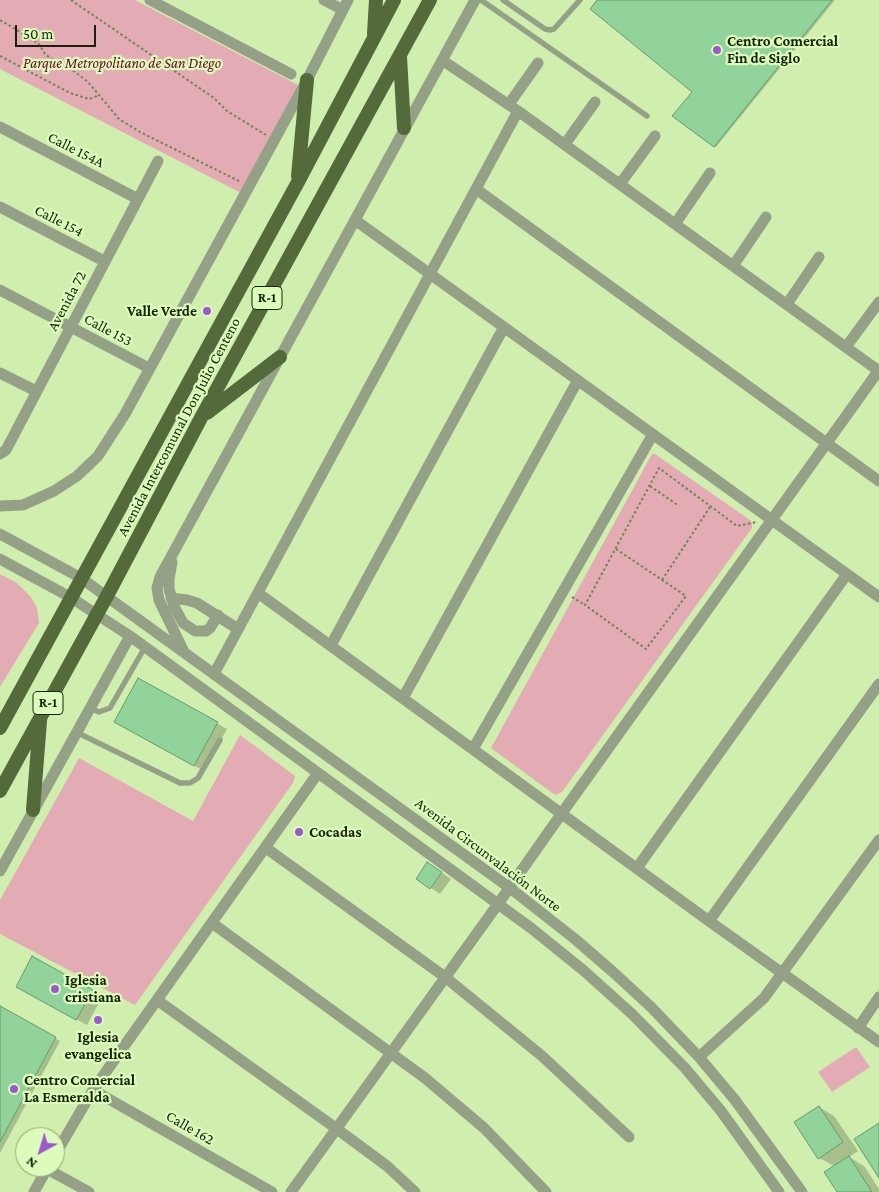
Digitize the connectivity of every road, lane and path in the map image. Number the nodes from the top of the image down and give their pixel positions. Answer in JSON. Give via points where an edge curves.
{"nodes":[{"id":1,"x":70,"y":0,"type":"edge"},
{"id":2,"x":150,"y":0,"type":"edge"},
{"id":3,"x":324,"y":0,"type":"edge"},
{"id":4,"x":376,"y":0,"type":"edge"},
{"id":5,"x":394,"y":0,"type":"edge"},
{"id":6,"x":430,"y":0,"type":"edge"},
{"id":7,"x":475,"y":0,"type":"edge"},
{"id":8,"x":482,"y":0,"type":"edge"},
{"id":9,"x":503,"y":0,"type":"edge"},
{"id":10,"x":580,"y":0,"type":"edge"},
{"id":11,"x":346,"y":5,"type":"edge"},
{"id":12,"x":0,"y":20,"type":"edge"},
{"id":13,"x":373,"y":40,"type":"junction"},
{"id":14,"x":0,"y":56,"type":"edge"},
{"id":15,"x":400,"y":56,"type":"junction"},
{"id":16,"x":442,"y":60,"type":"junction"},
{"id":17,"x":538,"y":63,"type":"dead end"},
{"id":18,"x":291,"y":74,"type":"dead end"},
{"id":19,"x":307,"y":80,"type":"junction"},
{"id":20,"x":100,"y":95,"type":"junction"},
{"id":21,"x":595,"y":102,"type":"dead end"},
{"id":22,"x":513,"y":107,"type":"junction"},
{"id":23,"x":647,"y":116,"type":"dead end"},
{"id":24,"x":0,"y":128,"type":"edge"},
{"id":25,"x":404,"y":128,"type":"junction"},
{"id":26,"x":655,"y":136,"type":"dead end"},
{"id":27,"x":274,"y":140,"type":"junction"},
{"id":28,"x":564,"y":144,"type":"junction"},
{"id":29,"x":158,"y":161,"type":"dead end"},
{"id":30,"x":710,"y":172,"type":"dead end"},
{"id":31,"x":298,"y":182,"type":"junction"},
{"id":32,"x":620,"y":184,"type":"junction"},
{"id":33,"x":249,"y":186,"type":"junction"},
{"id":34,"x":476,"y":189,"type":"junction"},
{"id":35,"x":138,"y":199,"type":"junction"},
{"id":36,"x":0,"y":207,"type":"edge"},
{"id":37,"x":766,"y":217,"type":"dead end"},
{"id":38,"x":355,"y":220,"type":"junction"},
{"id":39,"x":675,"y":224,"type":"junction"},
{"id":40,"x":819,"y":257,"type":"dead end"},
{"id":41,"x":104,"y":261,"type":"junction"},
{"id":42,"x":733,"y":266,"type":"junction"},
{"id":43,"x":430,"y":274,"type":"junction"},
{"id":44,"x":0,"y":290,"type":"edge"},
{"id":45,"x":879,"y":302,"type":"edge"},
{"id":46,"x":787,"y":304,"type":"junction"},
{"id":47,"x":70,"y":327,"type":"junction"},
{"id":48,"x":504,"y":327,"type":"junction"},
{"id":49,"x":846,"y":347,"type":"junction"},
{"id":50,"x":280,"y":357,"type":"junction"},
{"id":51,"x":149,"y":368,"type":"junction"},
{"id":52,"x":879,"y":371,"type":"edge"},
{"id":53,"x":0,"y":373,"type":"edge"},
{"id":54,"x":578,"y":380,"type":"junction"},
{"id":55,"x":36,"y":391,"type":"junction"},
{"id":56,"x":202,"y":416,"type":"junction"},
{"id":57,"x":653,"y":434,"type":"junction"},
{"id":58,"x":827,"y":443,"type":"junction"},
{"id":59,"x":1,"y":454,"type":"edge"},
{"id":60,"x":879,"y":481,"type":"edge"},
{"id":61,"x":650,"y":485,"type":"junction"},
{"id":62,"x":0,"y":506,"type":"edge"},
{"id":63,"x":679,"y":506,"type":"dead end"},
{"id":64,"x":711,"y":506,"type":"junction"},
{"id":65,"x":772,"y":519,"type":"junction"},
{"id":66,"x":0,"y":534,"type":"edge"},
{"id":67,"x":616,"y":549,"type":"junction"},
{"id":68,"x":174,"y":552,"type":"junction"},
{"id":69,"x":0,"y":560,"type":"edge"},
{"id":70,"x":847,"y":574,"type":"junction"},
{"id":71,"x":81,"y":578,"type":"junction"},
{"id":72,"x":662,"y":580,"type":"junction"},
{"id":73,"x":563,"y":591,"type":"junction"},
{"id":74,"x":258,"y":593,"type":"junction"},
{"id":75,"x":107,"y":596,"type":"junction"},
{"id":76,"x":70,"y":597,"type":"junction"},
{"id":77,"x":879,"y":597,"type":"edge"},
{"id":78,"x":171,"y":598,"type":"junction"},
{"id":79,"x":585,"y":605,"type":"junction"},
{"id":80,"x":96,"y":615,"type":"junction"},
{"id":81,"x":218,"y":615,"type":"junction"},
{"id":82,"x":238,"y":629,"type":"junction"},
{"id":83,"x":195,"y":631,"type":"junction"},
{"id":84,"x":130,"y":636,"type":"junction"},
{"id":85,"x":331,"y":645,"type":"junction"},
{"id":86,"x":145,"y":647,"type":"junction"},
{"id":87,"x":183,"y":650,"type":"junction"},
{"id":88,"x":214,"y":674,"type":"junction"},
{"id":89,"x":879,"y":684,"type":"edge"},
{"id":90,"x":403,"y":698,"type":"junction"},
{"id":91,"x":14,"y":702,"type":"junction"},
{"id":92,"x":90,"y":708,"type":"junction"},
{"id":93,"x":0,"y":710,"type":"edge"},
{"id":94,"x":41,"y":716,"type":"junction"},
{"id":95,"x":0,"y":728,"type":"edge"},
{"id":96,"x":76,"y":732,"type":"junction"},
{"id":97,"x":220,"y":740,"type":"dead end"},
{"id":98,"x":472,"y":749,"type":"junction"},
{"id":99,"x":318,"y":773,"type":"junction"},
{"id":100,"x":0,"y":791,"type":"edge"},
{"id":101,"x":33,"y":810,"type":"junction"},
{"id":102,"x":562,"y":813,"type":"junction"},
{"id":103,"x":879,"y":840,"type":"edge"},
{"id":104,"x":266,"y":848,"type":"junction"},
{"id":105,"x":637,"y":868,"type":"junction"},
{"id":106,"x":0,"y":871,"type":"edge"},
{"id":107,"x":510,"y":888,"type":"junction"},
{"id":108,"x":498,"y":904,"type":"junction"},
{"id":109,"x":709,"y":921,"type":"junction"},
{"id":110,"x":212,"y":923,"type":"junction"},
{"id":111,"x":783,"y":974,"type":"junction"},
{"id":112,"x":446,"y":977,"type":"junction"},
{"id":113,"x":879,"y":997,"type":"edge"},
{"id":114,"x":157,"y":1000,"type":"junction"},
{"id":115,"x":858,"y":1028,"type":"junction"},
{"id":116,"x":879,"y":1042,"type":"edge"},
{"id":117,"x":391,"y":1053,"type":"junction"},
{"id":118,"x":699,"y":1057,"type":"junction"},
{"id":119,"x":93,"y":1090,"type":"junction"},
{"id":120,"x":337,"y":1129,"type":"junction"},
{"id":121,"x":629,"y":1137,"type":"dead end"},
{"id":122,"x":65,"y":1138,"type":"edge"},
{"id":123,"x":42,"y":1177,"type":"edge"},
{"id":124,"x":63,"y":1177,"type":"edge"},
{"id":125,"x":34,"y":1192,"type":"edge"},
{"id":126,"x":89,"y":1192,"type":"edge"},
{"id":127,"x":272,"y":1192,"type":"edge"},
{"id":128,"x":290,"y":1192,"type":"edge"},
{"id":129,"x":415,"y":1192,"type":"edge"},
{"id":130,"x":546,"y":1192,"type":"edge"},
{"id":131,"x":779,"y":1192,"type":"edge"},
{"id":132,"x":802,"y":1192,"type":"edge"}],
"edges":[{"from":1,"to":27,"type":"path","via":[[214,98],[227,111]]},
{"from":2,"to":18,"type":"street"},
{"from":3,"to":11,"type":"street"},
{"from":4,"to":13,"type":"main road"},
{"from":5,"to":13,"type":"main road","name":"Avenida Intercomunal Don Julio Centeno","number":"R-1"},
{"from":6,"to":15,"type":"main road","name":"Avenida Intercomunal Don Julio Centeno","number":"R-1"},
{"from":7,"to":16,"type":"street"},
{"from":8,"to":23,"type":"lane"},
{"from":9,"to":10,"type":"lane","via":[[550,30]]},
{"from":11,"to":19,"type":"street"},
{"from":12,"to":20,"type":"path","via":[[39,44],[45,54],[75,72]]},
{"from":13,"to":31,"type":"main road","name":"Avenida Intercomunal Don Julio Centeno","number":"R-1"},
{"from":14,"to":20,"type":"path","via":[[70,93],[89,99]]},
{"from":15,"to":25,"type":"main road"},
{"from":15,"to":56,"type":"main road","name":"Avenida Intercomunal Don Julio Centeno","number":"R-1"},
{"from":16,"to":22,"type":"street"},
{"from":16,"to":25,"type":"street"},
{"from":17,"to":22,"type":"street"},
{"from":19,"to":27,"type":"street"},
{"from":19,"to":31,"type":"main road"},
{"from":20,"to":33,"type":"path","via":[[119,120]]},
{"from":21,"to":28,"type":"street"},
{"from":22,"to":28,"type":"street"},
{"from":22,"to":34,"type":"street"},
{"from":24,"to":35,"type":"street","name":"Calle 154A"},
{"from":25,"to":38,"type":"street"},
{"from":26,"to":32,"type":"street"},
{"from":27,"to":33,"type":"street"},
{"from":28,"to":32,"type":"street"},
{"from":29,"to":35,"type":"street","name":"Avenida 72"},
{"from":30,"to":39,"type":"street"},
{"from":31,"to":71,"type":"main road","name":"Avenida Intercomunal Don Julio Centeno","number":"R-1"},
{"from":32,"to":39,"type":"street"},
{"from":33,"to":51,"type":"street"},
{"from":34,"to":43,"type":"street"},
{"from":34,"to":58,"type":"street"},
{"from":35,"to":41,"type":"street","name":"Avenida 72"},
{"from":36,"to":41,"type":"street","name":"Calle 154"},
{"from":37,"to":42,"type":"street"},
{"from":38,"to":43,"type":"street"},
{"from":38,"to":50,"type":"street"},
{"from":39,"to":42,"type":"street"},
{"from":40,"to":46,"type":"street"},
{"from":41,"to":47,"type":"street","name":"Avenida 72"},
{"from":42,"to":46,"type":"street"},
{"from":43,"to":48,"type":"street"},
{"from":43,"to":74,"type":"street"},
{"from":44,"to":47,"type":"street","name":"Calle 153"},
{"from":45,"to":49,"type":"street"},
{"from":46,"to":49,"type":"street"},
{"from":47,"to":51,"type":"street","name":"Calle 153"},
{"from":47,"to":55,"type":"street","name":"Avenida 72"},
{"from":48,"to":54,"type":"street"},
{"from":48,"to":85,"type":"street"},
{"from":49,"to":52,"type":"street"},
{"from":50,"to":56,"type":"main road"},
{"from":50,"to":68,"type":"street"},
{"from":51,"to":62,"type":"street","via":[[98,456],[77,476],[54,491],[22,505]]},
{"from":52,"to":58,"type":"street"},
{"from":53,"to":55,"type":"street"},
{"from":54,"to":57,"type":"street"},
{"from":54,"to":90,"type":"street"},
{"from":55,"to":59,"type":"street","name":"Avenida 72"},
{"from":56,"to":75,"type":"main road","name":"Avenida Intercomunal Don Julio Centeno","number":"R-1"},
{"from":57,"to":65,"type":"street"},
{"from":57,"to":73,"type":"street"},
{"from":58,"to":60,"type":"street"},
{"from":58,"to":65,"type":"street"},
{"from":61,"to":63,"type":"path"},
{"from":61,"to":64,"type":"path","via":[[658,468]]},
{"from":61,"to":67,"type":"path"},
{"from":64,"to":65,"type":"path","via":[[737,526]]},
{"from":64,"to":72,"type":"path"},
{"from":65,"to":70,"type":"street"},
{"from":65,"to":102,"type":"street"},
{"from":66,"to":71,"type":"street","name":"Avenida Circunvalación Norte"},
{"from":67,"to":72,"type":"path"},
{"from":67,"to":79,"type":"path"},
{"from":68,"to":78,"type":"street","via":[[169,579]]},
{"from":68,"to":87,"type":"street","via":[[157,588],[159,600]]},
{"from":69,"to":76,"type":"street"},
{"from":70,"to":77,"type":"street"},
{"from":70,"to":105,"type":"street"},
{"from":71,"to":75,"type":"street","name":"Avenida Circunvalación Norte"},
{"from":71,"to":76,"type":"main road","name":"Avenida Intercomunal Don Julio Centeno","number":"R-1"},
{"from":72,"to":79,"type":"path","via":[[686,596],[646,649]]},
{"from":73,"to":79,"type":"path"},
{"from":73,"to":98,"type":"street"},
{"from":74,"to":82,"type":"street"},
{"from":74,"to":85,"type":"street"},
{"from":75,"to":80,"type":"main road","name":"Avenida Intercomunal Don Julio Centeno","number":"R-1"},
{"from":75,"to":87,"type":"street","name":"Avenida Circunvalación Norte"},
{"from":76,"to":80,"type":"street"},
{"from":76,"to":91,"type":"main road","name":"Avenida Intercomunal Don Julio Centeno","number":"R-1"},
{"from":78,"to":81,"type":"street","via":[[192,601]]},
{"from":78,"to":83,"type":"street","via":[[183,623]]},
{"from":80,"to":84,"type":"street"},
{"from":80,"to":94,"type":"main road","name":"Avenida Intercomunal Don Julio Centeno","number":"R-1"},
{"from":81,"to":82,"type":"street"},
{"from":81,"to":83,"type":"street","via":[[206,631]]},
{"from":82,"to":88,"type":"street"},
{"from":83,"to":87,"type":"street"},
{"from":84,"to":86,"type":"street"},
{"from":84,"to":92,"type":"street"},
{"from":85,"to":90,"type":"street"},
{"from":86,"to":92,"type":"lane","via":[[110,708],[100,712]]},
{"from":86,"to":99,"type":"street"},
{"from":87,"to":88,"type":"street","name":"Avenida Circunvalación Norte"},
{"from":88,"to":107,"type":"street","name":"Avenida Circunvalación Norte"},
{"from":89,"to":109,"type":"street"},
{"from":90,"to":98,"type":"street"},
{"from":91,"to":93,"type":"street"},
{"from":91,"to":95,"type":"main road","name":"Avenida Intercomunal Don Julio Centeno","number":"R-1"},
{"from":92,"to":96,"type":"street"},
{"from":94,"to":100,"type":"main road","name":"Avenida Intercomunal Don Julio Centeno","number":"R-1"},
{"from":94,"to":101,"type":"main road"},
{"from":96,"to":97,"type":"lane","via":[[180,783],[190,783],[198,778]]},
{"from":96,"to":101,"type":"street"},
{"from":98,"to":102,"type":"street"},
{"from":99,"to":104,"type":"street"},
{"from":99,"to":108,"type":"street"},
{"from":101,"to":106,"type":"street"},
{"from":102,"to":105,"type":"street"},
{"from":102,"to":107,"type":"street"},
{"from":103,"to":111,"type":"street"},
{"from":104,"to":110,"type":"street"},
{"from":104,"to":112,"type":"street"},
{"from":105,"to":109,"type":"street"},
{"from":107,"to":108,"type":"street"},
{"from":107,"to":118,"type":"street","name":"Avenida Circunvalación Norte","via":[[613,972]]},
{"from":108,"to":112,"type":"street"},
{"from":108,"to":131,"type":"street","via":[[583,970],[685,1068],[721,1111]]},
{"from":109,"to":111,"type":"street"},
{"from":110,"to":114,"type":"street"},
{"from":110,"to":117,"type":"street"},
{"from":111,"to":115,"type":"street"},
{"from":111,"to":118,"type":"street","via":[[764,998]]},
{"from":112,"to":117,"type":"street"},
{"from":112,"to":121,"type":"street","via":[[542,1056]]},
{"from":113,"to":115,"type":"street"},
{"from":114,"to":119,"type":"street"},
{"from":114,"to":120,"type":"street"},
{"from":115,"to":116,"type":"street"},
{"from":117,"to":120,"type":"street"},
{"from":117,"to":130,"type":"street","via":[[484,1128]]},
{"from":118,"to":132,"type":"street","name":"Avenida Circunvalación Norte","via":[[735,1100]]},
{"from":119,"to":122,"type":"street"},
{"from":119,"to":127,"type":"street","name":"Calle 162"},
{"from":120,"to":128,"type":"street"},
{"from":120,"to":129,"type":"street","via":[[387,1166]]},
{"from":123,"to":125,"type":"street"},
{"from":124,"to":126,"type":"street"}]}
